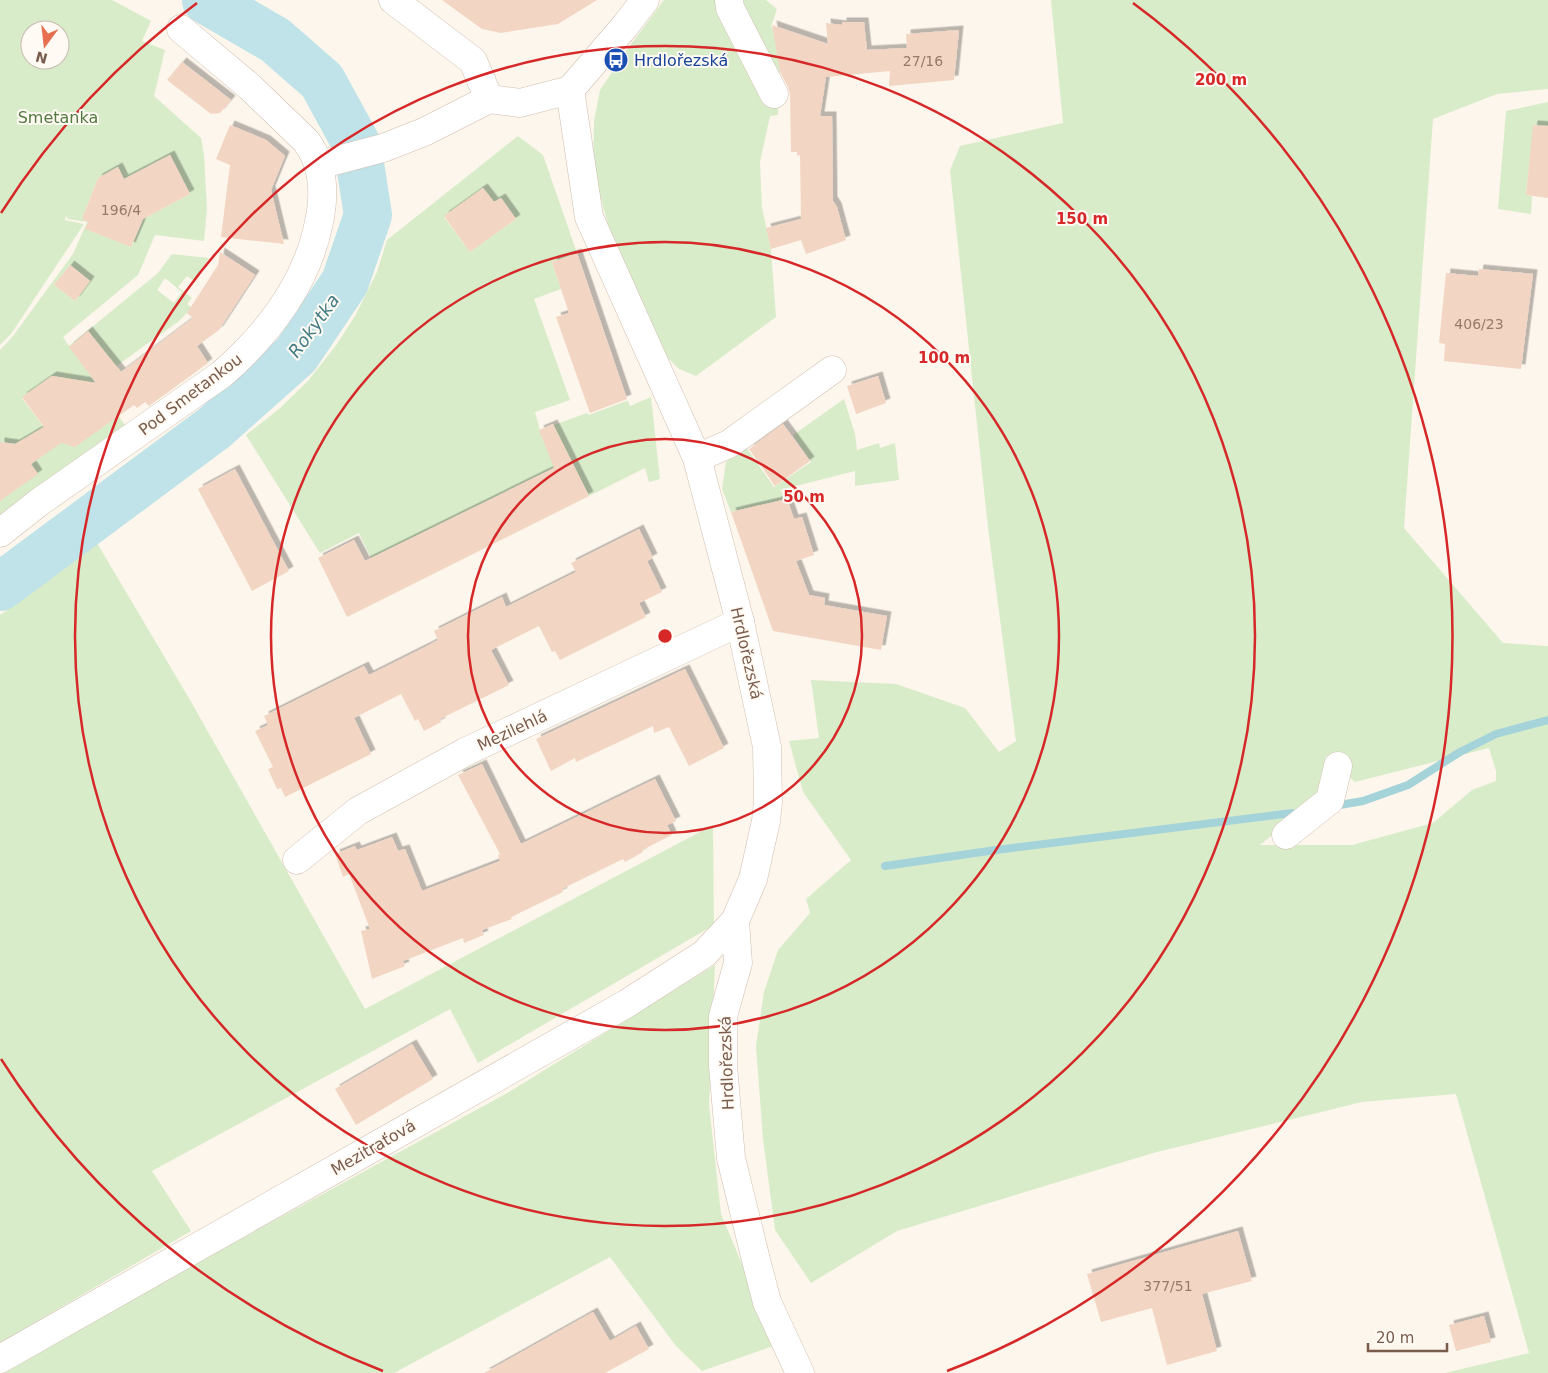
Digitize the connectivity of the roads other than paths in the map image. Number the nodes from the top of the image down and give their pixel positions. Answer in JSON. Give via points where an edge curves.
{"nodes":[{"id":1,"x":645,"y":0,"type":"edge"},
{"id":2,"x":729,"y":0,"type":"edge"},
{"id":3,"x":401,"y":3,"type":"edge"},
{"id":4,"x":181,"y":29,"type":"dead end"},
{"id":5,"x":570,"y":90,"type":"junction"},
{"id":6,"x":774,"y":94,"type":"dead end"},
{"id":7,"x":489,"y":99,"type":"junction"},
{"id":8,"x":326,"y":163,"type":"junction"},
{"id":9,"x":832,"y":370,"type":"dead end"},
{"id":10,"x":697,"y":458,"type":"junction"},
{"id":11,"x":0,"y":533,"type":"edge"},
{"id":12,"x":740,"y":622,"type":"junction"},
{"id":13,"x":1338,"y":766,"type":"dead end"},
{"id":14,"x":1286,"y":834,"type":"dead end"},
{"id":15,"x":297,"y":860,"type":"dead end"},
{"id":16,"x":735,"y":921,"type":"junction"},
{"id":17,"x":0,"y":1359,"type":"edge"},
{"id":18,"x":800,"y":1373,"type":"edge"}],
"edges":[{"from":1,"to":5,"type":"street"},
{"from":2,"to":6,"type":"street","via":[[730,8]]},
{"from":3,"to":7,"type":"street","via":[[473,61]]},
{"from":4,"to":8,"type":"street","name":"Pod Smetankou","via":[[250,86]]},
{"from":5,"to":7,"type":"street","via":[[520,103]]},
{"from":5,"to":10,"type":"street","name":"Hrdlořezská","via":[[589,217]]},
{"from":7,"to":8,"type":"street","via":[[424,132],[383,148]]},
{"from":8,"to":11,"type":"street","name":"Pod Smetankou","via":[[322,210],[306,268],[280,312],[249,349],[222,374]]},
{"from":9,"to":10,"type":"street","via":[[729,444]]},
{"from":10,"to":12,"type":"street","name":"Hrdlořezská"},
{"from":12,"to":15,"type":"street","name":"Mezilehlá","via":[[466,752],[358,811]]},
{"from":12,"to":16,"type":"street","name":"Hrdlořezská","via":[[767,747],[768,802],[753,879]]},
{"from":13,"to":14,"type":"street","via":[[1330,800]]},
{"from":16,"to":17,"type":"street","name":"Mezitraťová","via":[[704,954],[626,1004]]},
{"from":16,"to":18,"type":"street","name":"Hrdlořezská","via":[[738,963],[723,1016],[723,1066],[731,1158],[767,1302]]}]}
